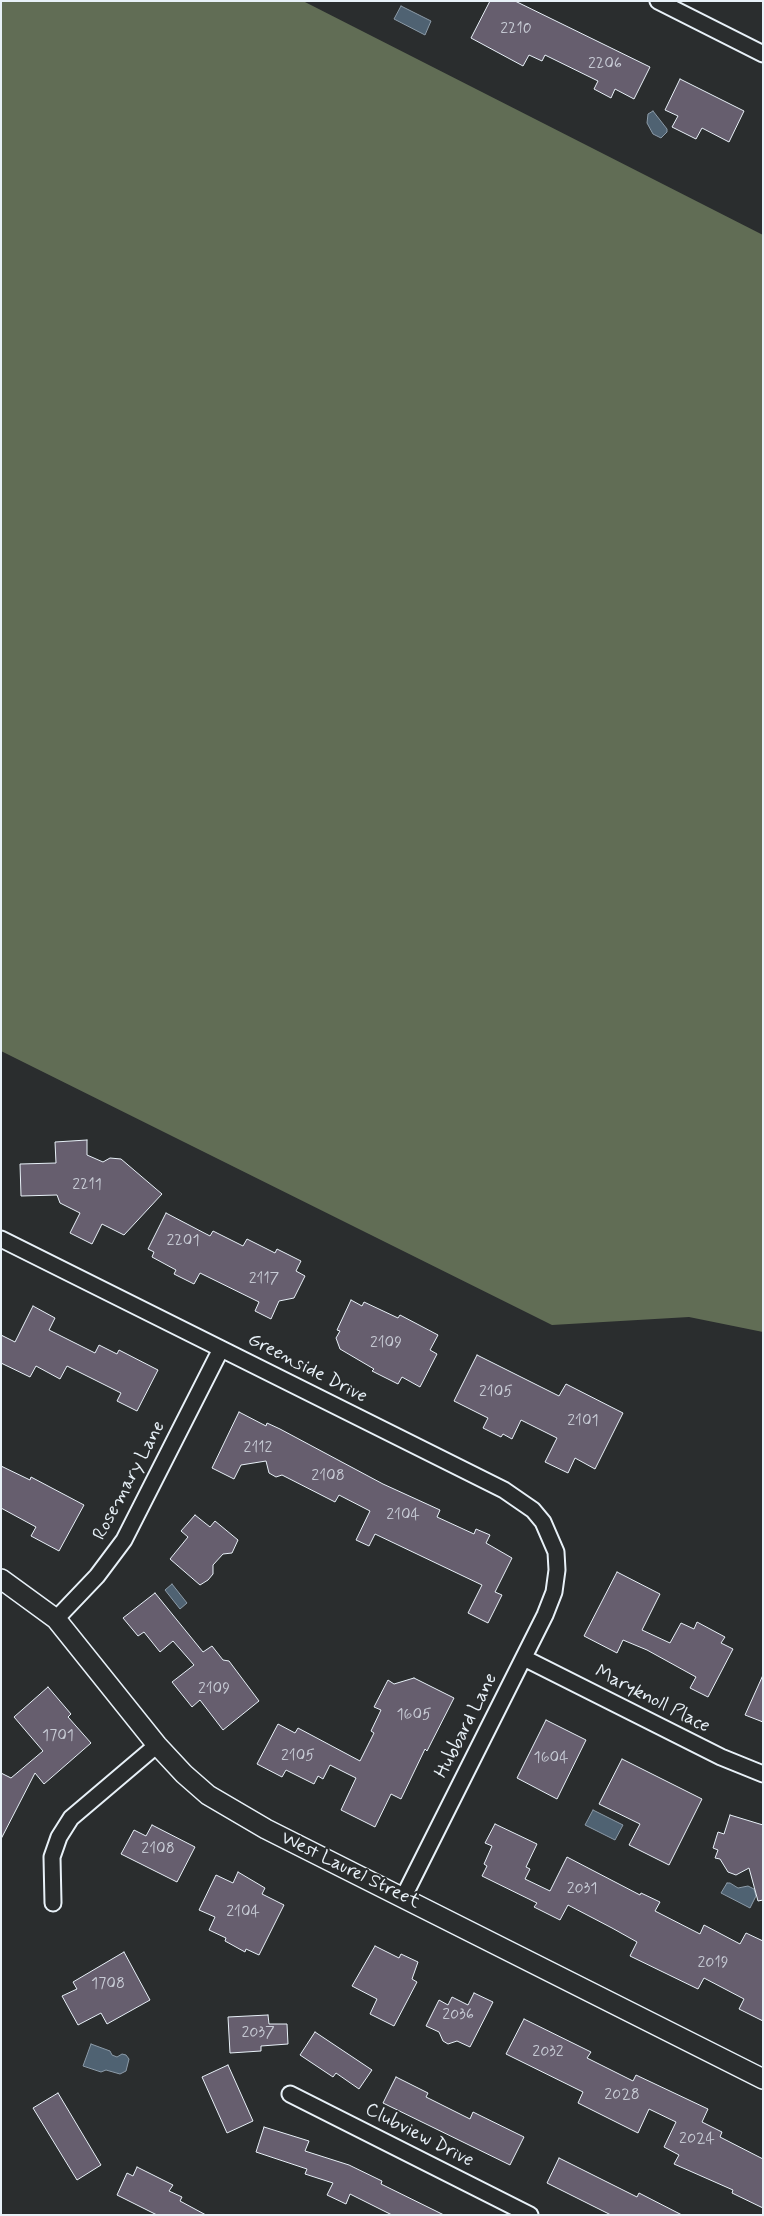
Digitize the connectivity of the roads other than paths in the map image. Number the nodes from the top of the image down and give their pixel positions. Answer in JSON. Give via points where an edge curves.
{"nodes":[{"id":1,"x":658,"y":1,"type":"edge"},
{"id":2,"x":763,"y":54,"type":"edge"},
{"id":3,"x":1,"y":1239,"type":"edge"},
{"id":4,"x":221,"y":1348,"type":"junction"},
{"id":5,"x":557,"y":1570,"type":"joint"},
{"id":6,"x":1,"y":1579,"type":"edge"},
{"id":7,"x":56,"y":1619,"type":"junction"},
{"id":8,"x":524,"y":1658,"type":"junction"},
{"id":9,"x":157,"y":1746,"type":"junction"},
{"id":10,"x":763,"y":1774,"type":"edge"},
{"id":11,"x":403,"y":1898,"type":"junction"},
{"id":12,"x":53,"y":1903,"type":"dead end"},
{"id":13,"x":763,"y":2079,"type":"edge"},
{"id":14,"x":290,"y":2094,"type":"dead end"},
{"id":15,"x":530,"y":2215,"type":"edge"}],
"edges":[{"from":1,"to":2,"type":"street"},
{"from":3,"to":4,"type":"street","name":"Greenside Drive"},
{"from":4,"to":5,"type":"street","name":"Greenside Drive","via":[[519,1499],[543,1522],[556,1552]]},
{"from":4,"to":7,"type":"street","name":"Rosemary Lane","via":[[124,1540],[107,1565]]},
{"from":5,"to":8,"type":"street","name":"Hubbard Lane","via":[[554,1592]]},
{"from":6,"to":7,"type":"street","name":"West Laurel Street"},
{"from":7,"to":9,"type":"street","name":"West Laurel Street"},
{"from":8,"to":10,"type":"street","name":"Maryknoll Place"},
{"from":8,"to":11,"type":"street","name":"Hubbard Lane"},
{"from":9,"to":11,"type":"street","name":"West Laurel Street","via":[[208,1795],[236,1813]]},
{"from":9,"to":12,"type":"street","via":[[71,1818],[59,1837],[52,1858]]},
{"from":11,"to":13,"type":"street","name":"West Laurel Street"},
{"from":14,"to":15,"type":"street","name":"Clubview Drive"}]}
